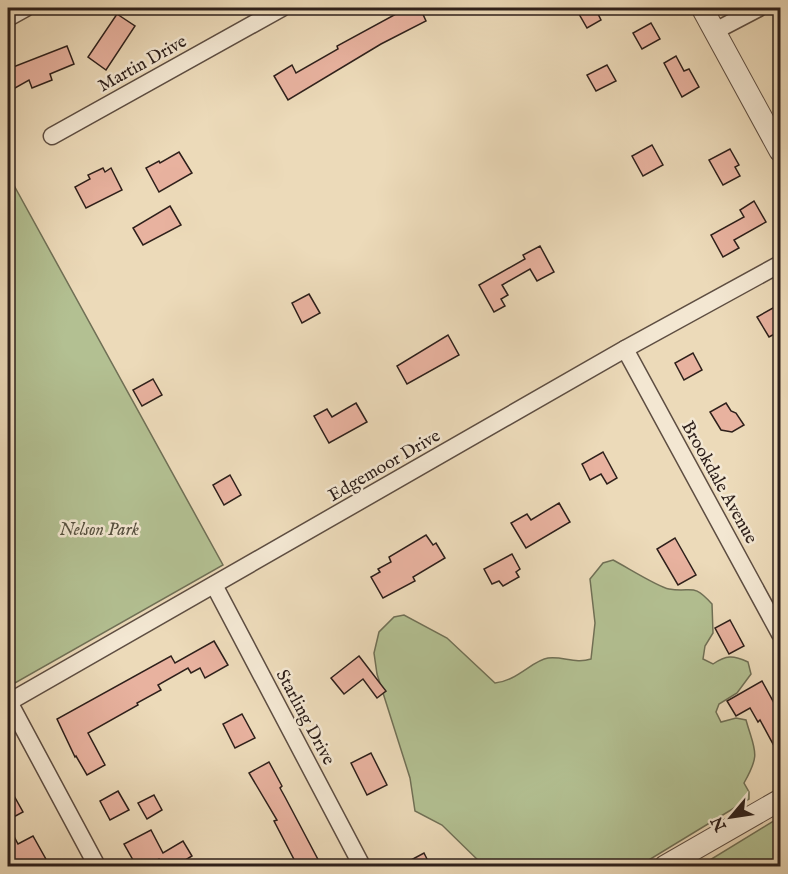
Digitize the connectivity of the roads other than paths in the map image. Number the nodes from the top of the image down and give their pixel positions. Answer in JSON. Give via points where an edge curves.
{"nodes":[{"id":1,"x":26,"y":8,"type":"edge"},
{"id":2,"x":282,"y":8,"type":"edge"},
{"id":3,"x":702,"y":8,"type":"edge"},
{"id":4,"x":759,"y":8,"type":"edge"},
{"id":5,"x":8,"y":18,"type":"edge"},
{"id":6,"x":715,"y":31,"type":"junction"},
{"id":7,"x":52,"y":136,"type":"dead end"},
{"id":8,"x":780,"y":151,"type":"edge"},
{"id":9,"x":780,"y":264,"type":"edge"},
{"id":10,"x":625,"y":349,"type":"junction"},
{"id":11,"x":214,"y":585,"type":"junction"},
{"id":12,"x":780,"y":634,"type":"edge"},
{"id":13,"x":8,"y":701,"type":"edge"},
{"id":14,"x":780,"y":800,"type":"edge"},
{"id":15,"x":97,"y":867,"type":"edge"},
{"id":16,"x":362,"y":867,"type":"edge"},
{"id":17,"x":665,"y":867,"type":"edge"}],
"edges":[{"from":1,"to":5,"type":"street"},
{"from":2,"to":7,"type":"street","name":"Martin Drive"},
{"from":3,"to":6,"type":"street"},
{"from":4,"to":6,"type":"street"},
{"from":6,"to":8,"type":"street"},
{"from":9,"to":10,"type":"street","name":"Edgemoor Drive"},
{"from":10,"to":11,"type":"street","name":"Edgemoor Drive"},
{"from":10,"to":12,"type":"street","name":"Brookdale Avenue"},
{"from":11,"to":13,"type":"street","name":"Edgemoor Drive"},
{"from":11,"to":16,"type":"street","name":"Starling Drive"},
{"from":13,"to":15,"type":"street"},
{"from":14,"to":17,"type":"street"}]}
